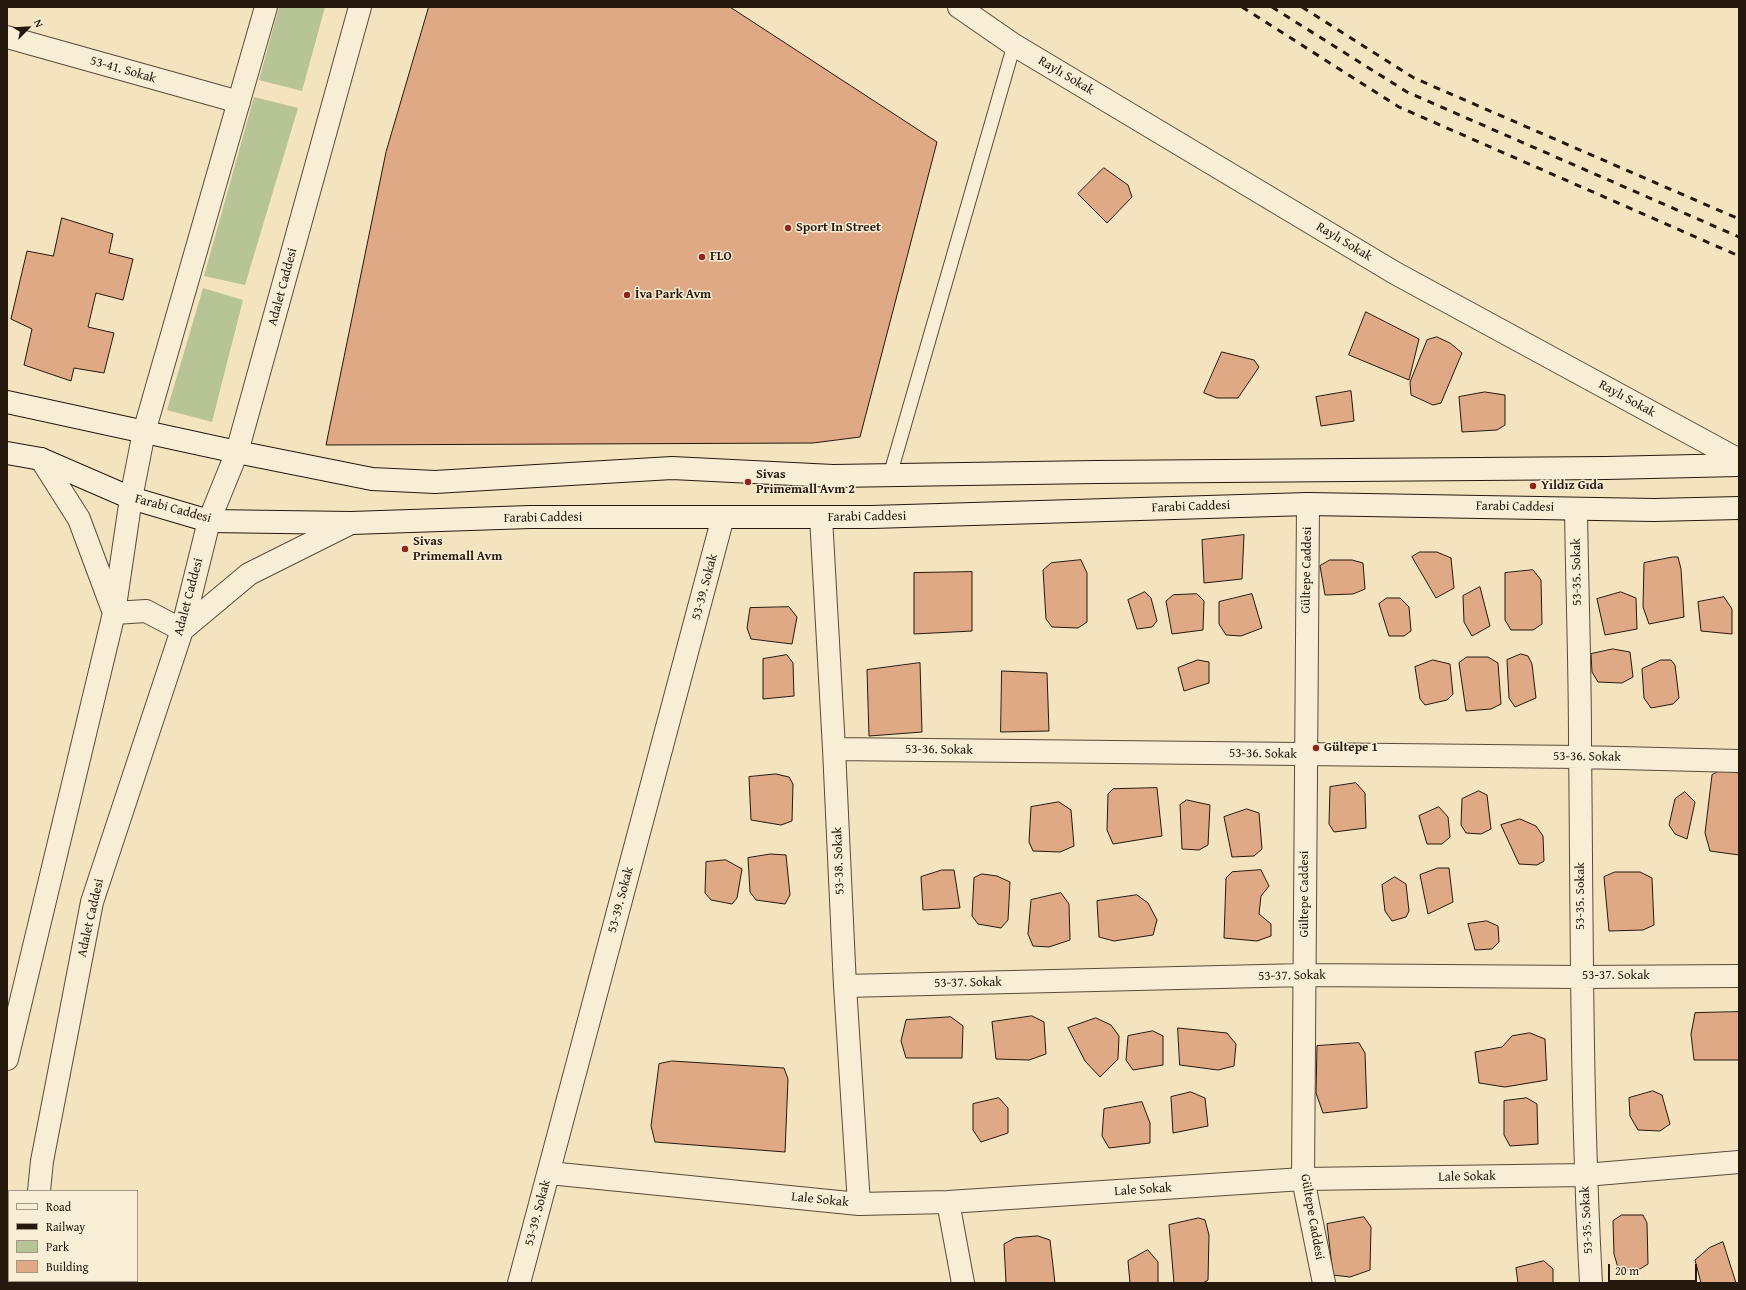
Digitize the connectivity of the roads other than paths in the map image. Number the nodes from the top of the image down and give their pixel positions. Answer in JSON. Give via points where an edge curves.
{"nodes":[{"id":1,"x":266,"y":7,"type":"edge"},
{"id":2,"x":360,"y":7,"type":"edge"},
{"id":3,"x":959,"y":7,"type":"edge"},
{"id":4,"x":7,"y":37,"type":"edge"},
{"id":5,"x":1014,"y":45,"type":"junction"},
{"id":6,"x":239,"y":102,"type":"junction"},
{"id":7,"x":7,"y":402,"type":"edge"},
{"id":8,"x":144,"y":432,"type":"junction"},
{"id":9,"x":237,"y":452,"type":"junction"},
{"id":10,"x":7,"y":453,"type":"edge"},
{"id":11,"x":41,"y":460,"type":"junction"},
{"id":12,"x":1739,"y":460,"type":"edge"},
{"id":13,"x":1739,"y":465,"type":"edge"},
{"id":14,"x":890,"y":475,"type":"junction"},
{"id":15,"x":131,"y":498,"type":"junction"},
{"id":16,"x":1308,"y":504,"type":"junction"},
{"id":17,"x":1739,"y":508,"type":"edge"},
{"id":18,"x":1576,"y":509,"type":"junction"},
{"id":19,"x":723,"y":517,"type":"junction"},
{"id":20,"x":821,"y":518,"type":"junction"},
{"id":21,"x":209,"y":521,"type":"junction"},
{"id":22,"x":351,"y":523,"type":"junction"},
{"id":23,"x":114,"y":613,"type":"junction"},
{"id":24,"x":182,"y":630,"type":"junction"},
{"id":25,"x":834,"y":749,"type":"junction"},
{"id":26,"x":1305,"y":755,"type":"junction"},
{"id":27,"x":1580,"y":757,"type":"junction"},
{"id":28,"x":1739,"y":761,"type":"edge"},
{"id":29,"x":1304,"y":975,"type":"junction"},
{"id":30,"x":1739,"y":976,"type":"edge"},
{"id":31,"x":1581,"y":977,"type":"junction"},
{"id":32,"x":845,"y":986,"type":"junction"},
{"id":33,"x":7,"y":1059,"type":"edge"},
{"id":34,"x":1739,"y":1162,"type":"edge"},
{"id":35,"x":549,"y":1173,"type":"junction"},
{"id":36,"x":1585,"y":1175,"type":"junction"},
{"id":37,"x":1303,"y":1179,"type":"junction"},
{"id":38,"x":39,"y":1190,"type":"edge"},
{"id":39,"x":948,"y":1202,"type":"junction"},
{"id":40,"x":859,"y":1204,"type":"junction"},
{"id":41,"x":519,"y":1283,"type":"edge"},
{"id":42,"x":963,"y":1283,"type":"edge"},
{"id":43,"x":1324,"y":1283,"type":"edge"},
{"id":44,"x":1591,"y":1283,"type":"edge"}],
"edges":[{"from":1,"to":6,"type":"street"},
{"from":2,"to":9,"type":"street","name":"Adalet Caddesi"},
{"from":3,"to":5,"type":"street","name":"Raylı Sokak"},
{"from":4,"to":6,"type":"street","name":"53-41. Sokak"},
{"from":5,"to":12,"type":"street","name":"Raylı Sokak","via":[[1395,273]]},
{"from":5,"to":14,"type":"lane"},
{"from":6,"to":8,"type":"street"},
{"from":7,"to":8,"type":"street"},
{"from":8,"to":9,"type":"street"},
{"from":8,"to":15,"type":"street"},
{"from":9,"to":14,"type":"street","via":[[372,478],[435,482],[672,468],[834,476]]},
{"from":9,"to":21,"type":"street","name":"Adalet Caddesi"},
{"from":10,"to":11,"type":"street","name":"Farabi Caddesi"},
{"from":11,"to":15,"type":"street","name":"Farabi Caddesi"},
{"from":11,"to":23,"type":"street","via":[[79,519]]},
{"from":13,"to":14,"type":"street"},
{"from":15,"to":21,"type":"street","name":"Farabi Caddesi"},
{"from":15,"to":23,"type":"street"},
{"from":16,"to":18,"type":"street","name":"Farabi Caddesi"},
{"from":16,"to":20,"type":"street","name":"Farabi Caddesi"},
{"from":16,"to":26,"type":"street","name":"Gültepe Caddesi"},
{"from":17,"to":18,"type":"street","name":"Farabi Caddesi"},
{"from":18,"to":27,"type":"street","name":"53-35. Sokak"},
{"from":19,"to":20,"type":"street","name":"Farabi Caddesi"},
{"from":19,"to":22,"type":"street","name":"Farabi Caddesi","via":[[530,517]]},
{"from":19,"to":35,"type":"street","name":"53-39. Sokak"},
{"from":20,"to":25,"type":"street","name":"53-38. Sokak"},
{"from":21,"to":22,"type":"street","name":"Farabi Caddesi"},
{"from":21,"to":24,"type":"street","name":"Adalet Caddesi"},
{"from":22,"to":24,"type":"street","via":[[250,574]]},
{"from":23,"to":24,"type":"street","via":[[146,611]]},
{"from":23,"to":33,"type":"street"},
{"from":24,"to":38,"type":"street","name":"Adalet Caddesi","via":[[92,902],[42,1161]]},
{"from":25,"to":26,"type":"street","name":"53-36. Sokak"},
{"from":25,"to":32,"type":"street","name":"53-38. Sokak"},
{"from":26,"to":27,"type":"street","name":"53-36. Sokak"},
{"from":26,"to":29,"type":"street","name":"Gültepe Caddesi"},
{"from":27,"to":28,"type":"street","name":"53-36. Sokak"},
{"from":27,"to":31,"type":"street","name":"53-35. Sokak"},
{"from":29,"to":31,"type":"street","name":"53-37. Sokak"},
{"from":29,"to":32,"type":"street","name":"53-37. Sokak"},
{"from":29,"to":37,"type":"street","name":"Gültepe Caddesi"},
{"from":30,"to":31,"type":"street","name":"53-37. Sokak"},
{"from":31,"to":36,"type":"street","name":"53-35. Sokak"},
{"from":32,"to":40,"type":"street","name":"53-38. Sokak"},
{"from":34,"to":36,"type":"street","name":"Lale Sokak"},
{"from":35,"to":40,"type":"street","name":"Lale Sokak"},
{"from":35,"to":41,"type":"street","name":"53-39. Sokak"},
{"from":36,"to":37,"type":"street","name":"Lale Sokak"},
{"from":36,"to":44,"type":"street","name":"53-35. Sokak"},
{"from":37,"to":39,"type":"street","name":"Lale Sokak"},
{"from":37,"to":43,"type":"street","name":"Gültepe Caddesi"},
{"from":39,"to":40,"type":"street","name":"Lale Sokak"},
{"from":39,"to":42,"type":"street"}]}
